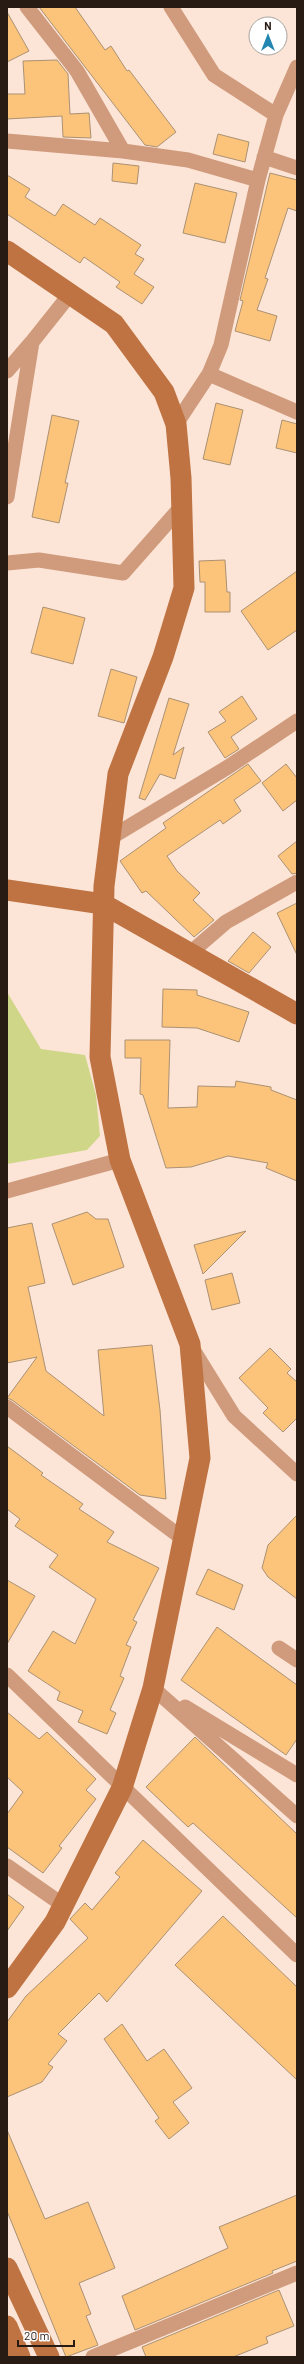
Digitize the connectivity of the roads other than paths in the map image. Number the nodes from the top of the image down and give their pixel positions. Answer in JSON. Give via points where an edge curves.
{"nodes":[{"id":1,"x":27,"y":7,"type":"edge"},
{"id":2,"x":171,"y":7,"type":"edge"},
{"id":3,"x":297,"y":67,"type":"edge"},
{"id":4,"x":276,"y":115,"type":"junction"},
{"id":5,"x":7,"y":141,"type":"edge"},
{"id":6,"x":122,"y":151,"type":"junction"},
{"id":7,"x":264,"y":157,"type":"junction"},
{"id":8,"x":297,"y":168,"type":"edge"},
{"id":9,"x":258,"y":180,"type":"junction"},
{"id":10,"x":7,"y":251,"type":"edge"},
{"id":11,"x":70,"y":293,"type":"junction"},
{"id":12,"x":32,"y":342,"type":"junction"},
{"id":13,"x":7,"y":371,"type":"edge"},
{"id":14,"x":209,"y":374,"type":"junction"},
{"id":15,"x":297,"y":412,"type":"edge"},
{"id":16,"x":176,"y":424,"type":"junction"},
{"id":17,"x":7,"y":496,"type":"edge"},
{"id":18,"x":182,"y":506,"type":"junction"},
{"id":19,"x":7,"y":563,"type":"edge"},
{"id":20,"x":297,"y":721,"type":"edge"},
{"id":21,"x":110,"y":838,"type":"junction"},
{"id":22,"x":297,"y":882,"type":"edge"},
{"id":23,"x":7,"y":890,"type":"edge"},
{"id":24,"x":103,"y":904,"type":"junction"},
{"id":25,"x":189,"y":954,"type":"junction"},
{"id":26,"x":297,"y":1014,"type":"edge"},
{"id":27,"x":120,"y":1160,"type":"junction"},
{"id":28,"x":7,"y":1192,"type":"edge"},
{"id":29,"x":190,"y":1344,"type":"junction"},
{"id":30,"x":7,"y":1407,"type":"edge"},
{"id":31,"x":297,"y":1474,"type":"edge"},
{"id":32,"x":182,"y":1538,"type":"junction"},
{"id":33,"x":279,"y":1648,"type":"dead end"},
{"id":34,"x":297,"y":1660,"type":"edge"},
{"id":35,"x":7,"y":1675,"type":"edge"},
{"id":36,"x":153,"y":1688,"type":"junction"},
{"id":37,"x":297,"y":1775,"type":"edge"},
{"id":38,"x":122,"y":1788,"type":"junction"},
{"id":39,"x":297,"y":1816,"type":"edge"},
{"id":40,"x":7,"y":1866,"type":"edge"},
{"id":41,"x":59,"y":1913,"type":"junction"},
{"id":42,"x":297,"y":1955,"type":"edge"},
{"id":43,"x":7,"y":1973,"type":"edge"},
{"id":44,"x":7,"y":1988,"type":"edge"},
{"id":45,"x":7,"y":2268,"type":"edge"},
{"id":46,"x":297,"y":2273,"type":"edge"},
{"id":47,"x":7,"y":2326,"type":"edge"},
{"id":48,"x":20,"y":2357,"type":"edge"},
{"id":49,"x":48,"y":2357,"type":"edge"},
{"id":50,"x":93,"y":2357,"type":"edge"}],
"edges":[{"from":1,"to":6,"type":"street","via":[[77,71]]},
{"from":2,"to":4,"type":"street","via":[[214,75]]},
{"from":3,"to":4,"type":"street"},
{"from":4,"to":7,"type":"street"},
{"from":5,"to":6,"type":"street"},
{"from":6,"to":9,"type":"street","via":[[188,160]]},
{"from":7,"to":8,"type":"street"},
{"from":7,"to":9,"type":"street"},
{"from":9,"to":14,"type":"street","via":[[221,345]]},
{"from":10,"to":11,"type":"street"},
{"from":11,"to":12,"type":"street"},
{"from":11,"to":16,"type":"street","via":[[114,324],[164,392]]},
{"from":12,"to":13,"type":"street"},
{"from":12,"to":17,"type":"street"},
{"from":14,"to":15,"type":"street"},
{"from":14,"to":16,"type":"street"},
{"from":16,"to":18,"type":"street"},
{"from":18,"to":19,"type":"street","via":[[122,572],[39,560]]},
{"from":18,"to":21,"type":"street","via":[[184,588],[163,657],[118,774]]},
{"from":20,"to":21,"type":"street"},
{"from":21,"to":24,"type":"street"},
{"from":22,"to":25,"type":"street","via":[[226,922]]},
{"from":23,"to":24,"type":"street"},
{"from":24,"to":25,"type":"street"},
{"from":24,"to":27,"type":"street","via":[[100,1057]]},
{"from":25,"to":26,"type":"street"},
{"from":27,"to":28,"type":"street"},
{"from":27,"to":29,"type":"street"},
{"from":29,"to":31,"type":"street","via":[[234,1416]]},
{"from":29,"to":32,"type":"street","via":[[200,1458]]},
{"from":30,"to":32,"type":"street"},
{"from":32,"to":36,"type":"street"},
{"from":33,"to":34,"type":"street"},
{"from":35,"to":38,"type":"street"},
{"from":36,"to":37,"type":"street"},
{"from":36,"to":38,"type":"street"},
{"from":36,"to":39,"type":"street"},
{"from":38,"to":41,"type":"street"},
{"from":38,"to":42,"type":"street"},
{"from":40,"to":41,"type":"street"},
{"from":41,"to":43,"type":"street"},
{"from":41,"to":44,"type":"street"},
{"from":45,"to":49,"type":"street"},
{"from":46,"to":50,"type":"street"},
{"from":47,"to":48,"type":"street"}]}
